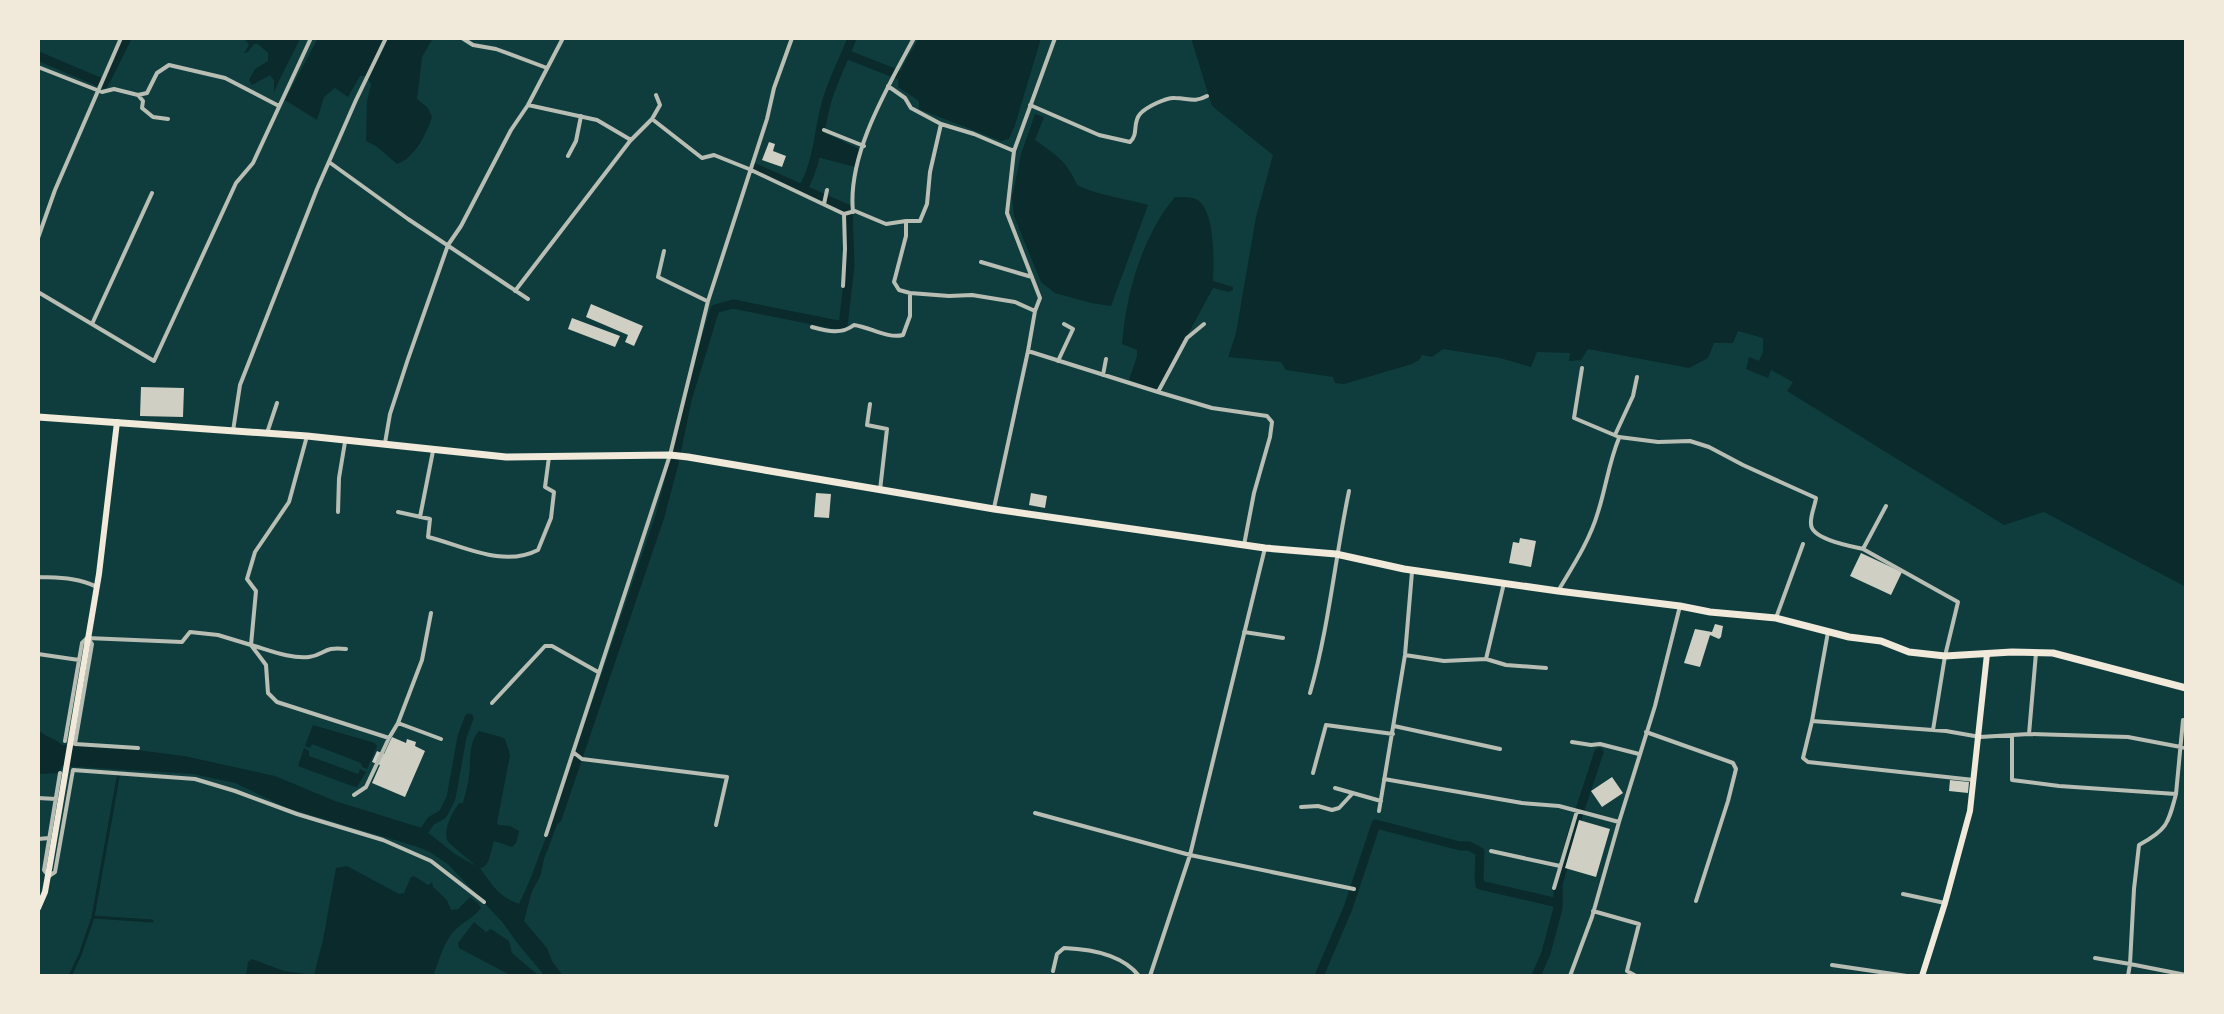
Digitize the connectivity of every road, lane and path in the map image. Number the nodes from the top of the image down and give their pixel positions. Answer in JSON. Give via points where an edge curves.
{"nodes":[{"id":1,"x":121,"y":38,"type":"edge"},
{"id":2,"x":311,"y":38,"type":"edge"},
{"id":3,"x":386,"y":38,"type":"edge"},
{"id":4,"x":462,"y":38,"type":"edge"},
{"id":5,"x":563,"y":38,"type":"edge"},
{"id":6,"x":792,"y":38,"type":"edge"},
{"id":7,"x":914,"y":38,"type":"edge"},
{"id":8,"x":1055,"y":38,"type":"edge"},
{"id":9,"x":38,"y":67,"type":"edge"},
{"id":10,"x":547,"y":68,"type":"junction"},
{"id":11,"x":888,"y":86,"type":"junction"},
{"id":12,"x":99,"y":90,"type":"junction"},
{"id":13,"x":138,"y":95,"type":"junction"},
{"id":14,"x":656,"y":95,"type":"dead end"},
{"id":15,"x":1207,"y":96,"type":"dead end"},
{"id":16,"x":528,"y":105,"type":"junction"},
{"id":17,"x":1030,"y":105,"type":"junction"},
{"id":18,"x":279,"y":106,"type":"junction"},
{"id":19,"x":581,"y":116,"type":"junction"},
{"id":20,"x":168,"y":119,"type":"dead end"},
{"id":21,"x":652,"y":119,"type":"junction"},
{"id":22,"x":941,"y":124,"type":"junction"},
{"id":23,"x":824,"y":130,"type":"dead end"},
{"id":24,"x":631,"y":140,"type":"junction"},
{"id":25,"x":864,"y":146,"type":"junction"},
{"id":26,"x":1014,"y":151,"type":"junction"},
{"id":27,"x":568,"y":156,"type":"dead end"},
{"id":28,"x":329,"y":162,"type":"junction"},
{"id":29,"x":749,"y":169,"type":"junction"},
{"id":30,"x":827,"y":190,"type":"dead end"},
{"id":31,"x":152,"y":193,"type":"dead end"},
{"id":32,"x":824,"y":204,"type":"junction"},
{"id":33,"x":853,"y":212,"type":"junction"},
{"id":34,"x":844,"y":214,"type":"junction"},
{"id":35,"x":906,"y":221,"type":"junction"},
{"id":36,"x":38,"y":238,"type":"edge"},
{"id":37,"x":448,"y":245,"type":"junction"},
{"id":38,"x":664,"y":251,"type":"dead end"},
{"id":39,"x":981,"y":262,"type":"dead end"},
{"id":40,"x":1032,"y":277,"type":"junction"},
{"id":41,"x":843,"y":286,"type":"dead end"},
{"id":42,"x":515,"y":291,"type":"junction"},
{"id":43,"x":38,"y":292,"type":"edge"},
{"id":44,"x":910,"y":293,"type":"junction"},
{"id":45,"x":528,"y":299,"type":"dead end"},
{"id":46,"x":708,"y":301,"type":"junction"},
{"id":47,"x":1035,"y":311,"type":"junction"},
{"id":48,"x":92,"y":324,"type":"junction"},
{"id":49,"x":1064,"y":324,"type":"dead end"},
{"id":50,"x":1204,"y":324,"type":"dead end"},
{"id":51,"x":812,"y":327,"type":"dead end"},
{"id":52,"x":1028,"y":351,"type":"junction"},
{"id":53,"x":1106,"y":359,"type":"dead end"},
{"id":54,"x":1058,"y":361,"type":"junction"},
{"id":55,"x":1582,"y":368,"type":"dead end"},
{"id":56,"x":1103,"y":375,"type":"junction"},
{"id":57,"x":1637,"y":377,"type":"dead end"},
{"id":58,"x":1158,"y":392,"type":"junction"},
{"id":59,"x":277,"y":403,"type":"dead end"},
{"id":60,"x":870,"y":404,"type":"dead end"},
{"id":61,"x":38,"y":417,"type":"edge"},
{"id":62,"x":117,"y":422,"type":"junction"},
{"id":63,"x":233,"y":431,"type":"junction"},
{"id":64,"x":267,"y":433,"type":"junction"},
{"id":65,"x":307,"y":436,"type":"junction"},
{"id":66,"x":1617,"y":436,"type":"junction"},
{"id":67,"x":345,"y":439,"type":"junction"},
{"id":68,"x":385,"y":443,"type":"junction"},
{"id":69,"x":434,"y":449,"type":"junction"},
{"id":70,"x":672,"y":455,"type":"junction"},
{"id":71,"x":549,"y":457,"type":"junction"},
{"id":72,"x":880,"y":490,"type":"junction"},
{"id":73,"x":1349,"y":491,"type":"dead end"},
{"id":74,"x":1886,"y":506,"type":"dead end"},
{"id":75,"x":994,"y":509,"type":"junction"},
{"id":76,"x":338,"y":512,"type":"dead end"},
{"id":77,"x":398,"y":512,"type":"dead end"},
{"id":78,"x":420,"y":517,"type":"junction"},
{"id":79,"x":1803,"y":544,"type":"dead end"},
{"id":80,"x":1244,"y":545,"type":"junction"},
{"id":81,"x":1265,"y":548,"type":"junction"},
{"id":82,"x":1863,"y":549,"type":"junction"},
{"id":83,"x":1336,"y":554,"type":"junction"},
{"id":84,"x":1413,"y":570,"type":"junction"},
{"id":85,"x":38,"y":577,"type":"edge"},
{"id":86,"x":1504,"y":583,"type":"junction"},
{"id":87,"x":97,"y":587,"type":"junction"},
{"id":88,"x":1558,"y":591,"type":"junction"},
{"id":89,"x":1680,"y":606,"type":"junction"},
{"id":90,"x":431,"y":613,"type":"dead end"},
{"id":91,"x":1776,"y":618,"type":"junction"},
{"id":92,"x":1828,"y":631,"type":"junction"},
{"id":93,"x":1244,"y":632,"type":"junction"},
{"id":94,"x":1283,"y":638,"type":"dead end"},
{"id":95,"x":87,"y":641,"type":"junction"},
{"id":96,"x":251,"y":645,"type":"junction"},
{"id":97,"x":346,"y":649,"type":"dead end"},
{"id":98,"x":2037,"y":651,"type":"junction"},
{"id":99,"x":38,"y":654,"type":"edge"},
{"id":100,"x":1987,"y":654,"type":"junction"},
{"id":101,"x":1405,"y":655,"type":"junction"},
{"id":102,"x":1945,"y":656,"type":"junction"},
{"id":103,"x":1486,"y":659,"type":"junction"},
{"id":104,"x":79,"y":660,"type":"junction"},
{"id":105,"x":1546,"y":668,"type":"dead end"},
{"id":106,"x":598,"y":672,"type":"junction"},
{"id":107,"x":2186,"y":688,"type":"edge"},
{"id":108,"x":1310,"y":693,"type":"dead end"},
{"id":109,"x":492,"y":703,"type":"dead end"},
{"id":110,"x":1812,"y":721,"type":"junction"},
{"id":111,"x":2186,"y":721,"type":"edge"},
{"id":112,"x":398,"y":723,"type":"junction"},
{"id":113,"x":1394,"y":726,"type":"junction"},
{"id":114,"x":1933,"y":730,"type":"junction"},
{"id":115,"x":1646,"y":732,"type":"junction"},
{"id":116,"x":1393,"y":734,"type":"junction"},
{"id":117,"x":2029,"y":734,"type":"junction"},
{"id":118,"x":2012,"y":736,"type":"junction"},
{"id":119,"x":1980,"y":737,"type":"junction"},
{"id":120,"x":389,"y":738,"type":"junction"},
{"id":121,"x":441,"y":739,"type":"dead end"},
{"id":122,"x":65,"y":741,"type":"dead end"},
{"id":123,"x":1572,"y":742,"type":"dead end"},
{"id":124,"x":2179,"y":745,"type":"junction"},
{"id":125,"x":138,"y":748,"type":"dead end"},
{"id":126,"x":2186,"y":748,"type":"edge"},
{"id":127,"x":1500,"y":749,"type":"dead end"},
{"id":128,"x":573,"y":752,"type":"junction"},
{"id":129,"x":1639,"y":754,"type":"junction"},
{"id":130,"x":60,"y":773,"type":"dead end"},
{"id":131,"x":1313,"y":773,"type":"dead end"},
{"id":132,"x":1384,"y":779,"type":"junction"},
{"id":133,"x":1974,"y":780,"type":"junction"},
{"id":134,"x":1335,"y":788,"type":"dead end"},
{"id":135,"x":1352,"y":794,"type":"junction"},
{"id":136,"x":2176,"y":794,"type":"junction"},
{"id":137,"x":354,"y":795,"type":"dead end"},
{"id":138,"x":38,"y":798,"type":"edge"},
{"id":139,"x":56,"y":799,"type":"junction"},
{"id":140,"x":1381,"y":801,"type":"junction"},
{"id":141,"x":1301,"y":807,"type":"dead end"},
{"id":142,"x":1379,"y":811,"type":"dead end"},
{"id":143,"x":1578,"y":812,"type":"junction"},
{"id":144,"x":1035,"y":813,"type":"dead end"},
{"id":145,"x":1619,"y":822,"type":"junction"},
{"id":146,"x":716,"y":825,"type":"dead end"},
{"id":147,"x":546,"y":835,"type":"dead end"},
{"id":148,"x":49,"y":838,"type":"junction"},
{"id":149,"x":38,"y":839,"type":"edge"},
{"id":150,"x":1491,"y":851,"type":"dead end"},
{"id":151,"x":1190,"y":855,"type":"junction"},
{"id":152,"x":1560,"y":866,"type":"junction"},
{"id":153,"x":48,"y":876,"type":"junction"},
{"id":154,"x":1554,"y":888,"type":"dead end"},
{"id":155,"x":1354,"y":889,"type":"dead end"},
{"id":156,"x":1903,"y":894,"type":"dead end"},
{"id":157,"x":1696,"y":901,"type":"dead end"},
{"id":158,"x":484,"y":902,"type":"dead end"},
{"id":159,"x":1945,"y":903,"type":"junction"},
{"id":160,"x":38,"y":908,"type":"edge"},
{"id":161,"x":1593,"y":911,"type":"junction"},
{"id":162,"x":2095,"y":958,"type":"dead end"},
{"id":163,"x":2130,"y":964,"type":"junction"},
{"id":164,"x":1832,"y":965,"type":"dead end"},
{"id":165,"x":1053,"y":971,"type":"dead end"},
{"id":166,"x":2186,"y":975,"type":"edge"},
{"id":167,"x":1139,"y":976,"type":"edge"},
{"id":168,"x":1150,"y":976,"type":"edge"},
{"id":169,"x":1570,"y":976,"type":"edge"},
{"id":170,"x":1636,"y":976,"type":"edge"},
{"id":171,"x":1907,"y":976,"type":"edge"},
{"id":172,"x":1922,"y":976,"type":"edge"},
{"id":173,"x":2128,"y":976,"type":"edge"}],
"edges":[{"from":1,"to":12,"type":"street"},
{"from":2,"to":18,"type":"street"},
{"from":3,"to":28,"type":"street"},
{"from":4,"to":10,"type":"street"},
{"from":5,"to":10,"type":"street"},
{"from":6,"to":29,"type":"street"},
{"from":7,"to":11,"type":"street"},
{"from":8,"to":17,"type":"street"},
{"from":9,"to":12,"type":"street"},
{"from":10,"to":16,"type":"street"},
{"from":11,"to":22,"type":"street","via":[[911,108]]},
{"from":11,"to":25,"type":"street"},
{"from":12,"to":13,"type":"street"},
{"from":12,"to":36,"type":"street"},
{"from":13,"to":18,"type":"street","via":[[147,93],[157,73],[169,65],[225,78]]},
{"from":13,"to":20,"type":"street","via":[[142,108],[153,117]]},
{"from":14,"to":21,"type":"street","via":[[660,105]]},
{"from":15,"to":17,"type":"street","via":[[1174,97],[1143,111],[1130,142],[1099,135]]},
{"from":16,"to":19,"type":"street"},
{"from":16,"to":37,"type":"street"},
{"from":17,"to":26,"type":"street"},
{"from":18,"to":48,"type":"street","via":[[253,163],[236,183],[154,361]]},
{"from":19,"to":24,"type":"street"},
{"from":19,"to":27,"type":"street"},
{"from":21,"to":24,"type":"street"},
{"from":21,"to":29,"type":"street","via":[[698,156],[714,155]]},
{"from":22,"to":26,"type":"street"},
{"from":22,"to":35,"type":"street","via":[[927,204],[920,221]]},
{"from":23,"to":25,"type":"street"},
{"from":24,"to":42,"type":"street"},
{"from":25,"to":33,"type":"street","via":[[853,187]]},
{"from":26,"to":40,"type":"street","via":[[1007,213]]},
{"from":28,"to":37,"type":"street"},
{"from":28,"to":63,"type":"street","via":[[240,385]]},
{"from":29,"to":32,"type":"street"},
{"from":29,"to":46,"type":"street"},
{"from":30,"to":32,"type":"street"},
{"from":31,"to":48,"type":"street"},
{"from":32,"to":34,"type":"street"},
{"from":33,"to":34,"type":"street"},
{"from":33,"to":35,"type":"street","via":[[886,224]]},
{"from":34,"to":41,"type":"street"},
{"from":35,"to":44,"type":"street","via":[[894,282]]},
{"from":37,"to":42,"type":"street"},
{"from":37,"to":68,"type":"street"},
{"from":38,"to":46,"type":"street","via":[[658,277]]},
{"from":39,"to":40,"type":"street"},
{"from":40,"to":47,"type":"street","via":[[1040,298]]},
{"from":42,"to":45,"type":"street"},
{"from":43,"to":48,"type":"street"},
{"from":44,"to":47,"type":"street","via":[[972,295]]},
{"from":44,"to":51,"type":"street","via":[[903,335],[854,325],[834,331]]},
{"from":46,"to":70,"type":"street"},
{"from":47,"to":52,"type":"street"},
{"from":49,"to":54,"type":"street","via":[[1073,329]]},
{"from":50,"to":58,"type":"street","via":[[1187,338]]},
{"from":52,"to":54,"type":"street"},
{"from":52,"to":75,"type":"street"},
{"from":53,"to":56,"type":"street"},
{"from":54,"to":56,"type":"street"},
{"from":55,"to":66,"type":"street","via":[[1574,418]]},
{"from":56,"to":58,"type":"street"},
{"from":57,"to":66,"type":"street"},
{"from":58,"to":80,"type":"street","via":[[1212,408],[1267,416],[1272,422]]},
{"from":59,"to":64,"type":"street"},
{"from":60,"to":72,"type":"street","via":[[867,425],[887,429]]},
{"from":61,"to":62,"type":"main road"},
{"from":62,"to":63,"type":"main road"},
{"from":62,"to":87,"type":"main road"},
{"from":63,"to":64,"type":"main road"},
{"from":64,"to":65,"type":"main road"},
{"from":65,"to":67,"type":"main road"},
{"from":65,"to":96,"type":"street","via":[[289,502],[255,552],[247,579],[256,591]]},
{"from":66,"to":82,"type":"street","via":[[1709,447],[1816,498],[1812,531]]},
{"from":66,"to":88,"type":"street","via":[[1598,513]]},
{"from":67,"to":68,"type":"main road"},
{"from":67,"to":76,"type":"street"},
{"from":68,"to":69,"type":"main road"},
{"from":69,"to":71,"type":"main road"},
{"from":69,"to":78,"type":"street"},
{"from":70,"to":71,"type":"main road"},
{"from":70,"to":72,"type":"main road"},
{"from":70,"to":106,"type":"street"},
{"from":71,"to":78,"type":"street","via":[[545,487],[554,492],[551,518],[538,550],[525,557],[480,554],[428,537],[430,519]]},
{"from":72,"to":75,"type":"main road"},
{"from":73,"to":83,"type":"street"},
{"from":74,"to":82,"type":"street"},
{"from":75,"to":80,"type":"main road"},
{"from":77,"to":78,"type":"street"},
{"from":79,"to":91,"type":"street"},
{"from":80,"to":81,"type":"main road"},
{"from":81,"to":83,"type":"main road"},
{"from":81,"to":93,"type":"street"},
{"from":82,"to":102,"type":"street","via":[[1958,602]]},
{"from":83,"to":84,"type":"main road"},
{"from":83,"to":108,"type":"street","via":[[1327,629]]},
{"from":84,"to":86,"type":"main road"},
{"from":84,"to":101,"type":"street"},
{"from":85,"to":87,"type":"street","via":[[66,577]]},
{"from":86,"to":88,"type":"main road"},
{"from":86,"to":103,"type":"street"},
{"from":87,"to":95,"type":"main road"},
{"from":88,"to":89,"type":"main road"},
{"from":89,"to":91,"type":"main road"},
{"from":89,"to":115,"type":"street"},
{"from":90,"to":112,"type":"street","via":[[422,660]]},
{"from":91,"to":92,"type":"main road"},
{"from":92,"to":102,"type":"main road"},
{"from":92,"to":110,"type":"street"},
{"from":93,"to":94,"type":"street"},
{"from":93,"to":151,"type":"street"},
{"from":95,"to":96,"type":"street","via":[[182,642],[190,632]]},
{"from":95,"to":104,"type":"street"},
{"from":95,"to":125,"type":"street","via":[[92,644],[75,744]]},
{"from":95,"to":153,"type":"main road"},
{"from":96,"to":97,"type":"street","via":[[295,657]]},
{"from":96,"to":120,"type":"street","via":[[266,665],[268,693],[277,702]]},
{"from":98,"to":100,"type":"main road"},
{"from":98,"to":107,"type":"main road"},
{"from":98,"to":117,"type":"street"},
{"from":99,"to":104,"type":"street"},
{"from":100,"to":102,"type":"main road"},
{"from":100,"to":119,"type":"main road"},
{"from":101,"to":103,"type":"street","via":[[1444,661]]},
{"from":101,"to":113,"type":"street"},
{"from":102,"to":114,"type":"street"},
{"from":103,"to":105,"type":"street"},
{"from":104,"to":122,"type":"street"},
{"from":106,"to":109,"type":"street","via":[[545,646]]},
{"from":106,"to":128,"type":"street"},
{"from":110,"to":114,"type":"street"},
{"from":110,"to":133,"type":"street","via":[[1803,758],[1808,762]]},
{"from":111,"to":124,"type":"street"},
{"from":112,"to":120,"type":"street"},
{"from":112,"to":121,"type":"street"},
{"from":113,"to":116,"type":"street"},
{"from":113,"to":127,"type":"street"},
{"from":114,"to":119,"type":"street"},
{"from":115,"to":129,"type":"street"},
{"from":115,"to":157,"type":"street","via":[[1733,763],[1736,769]]},
{"from":116,"to":131,"type":"street","via":[[1326,725]]},
{"from":116,"to":132,"type":"street"},
{"from":117,"to":118,"type":"street"},
{"from":117,"to":124,"type":"street","via":[[2128,737]]},
{"from":118,"to":119,"type":"street"},
{"from":118,"to":136,"type":"street","via":[[2012,780]]},
{"from":119,"to":133,"type":"main road"},
{"from":120,"to":137,"type":"street","via":[[366,787]]},
{"from":123,"to":129,"type":"street"},
{"from":124,"to":126,"type":"street"},
{"from":124,"to":136,"type":"street"},
{"from":128,"to":146,"type":"street","via":[[582,759],[727,777]]},
{"from":128,"to":147,"type":"street"},
{"from":129,"to":145,"type":"street"},
{"from":130,"to":139,"type":"street"},
{"from":132,"to":140,"type":"street"},
{"from":132,"to":143,"type":"street"},
{"from":133,"to":159,"type":"main road"},
{"from":134,"to":135,"type":"street"},
{"from":135,"to":140,"type":"street"},
{"from":135,"to":141,"type":"street","via":[[1332,810]]},
{"from":136,"to":163,"type":"street","via":[[2168,822],[2139,845]]},
{"from":138,"to":139,"type":"street"},
{"from":139,"to":148,"type":"street"},
{"from":140,"to":142,"type":"street"},
{"from":143,"to":145,"type":"street"},
{"from":143,"to":152,"type":"street"},
{"from":144,"to":151,"type":"street"},
{"from":145,"to":161,"type":"street"},
{"from":148,"to":149,"type":"street"},
{"from":148,"to":153,"type":"street","via":[[44,870]]},
{"from":150,"to":152,"type":"street"},
{"from":151,"to":155,"type":"street"},
{"from":151,"to":168,"type":"street"},
{"from":152,"to":154,"type":"street"},
{"from":153,"to":158,"type":"street","via":[[55,872],[73,770],[195,779],[235,791],[407,850],[431,861]]},
{"from":153,"to":160,"type":"main road"},
{"from":156,"to":159,"type":"street"},
{"from":159,"to":172,"type":"main road"},
{"from":161,"to":169,"type":"street"},
{"from":161,"to":170,"type":"street","via":[[1639,924],[1627,971]]},
{"from":162,"to":163,"type":"street"},
{"from":163,"to":166,"type":"street"},
{"from":163,"to":173,"type":"street"},
{"from":164,"to":171,"type":"street"},
{"from":165,"to":167,"type":"street","via":[[1064,948],[1083,948],[1132,967]]}]}
